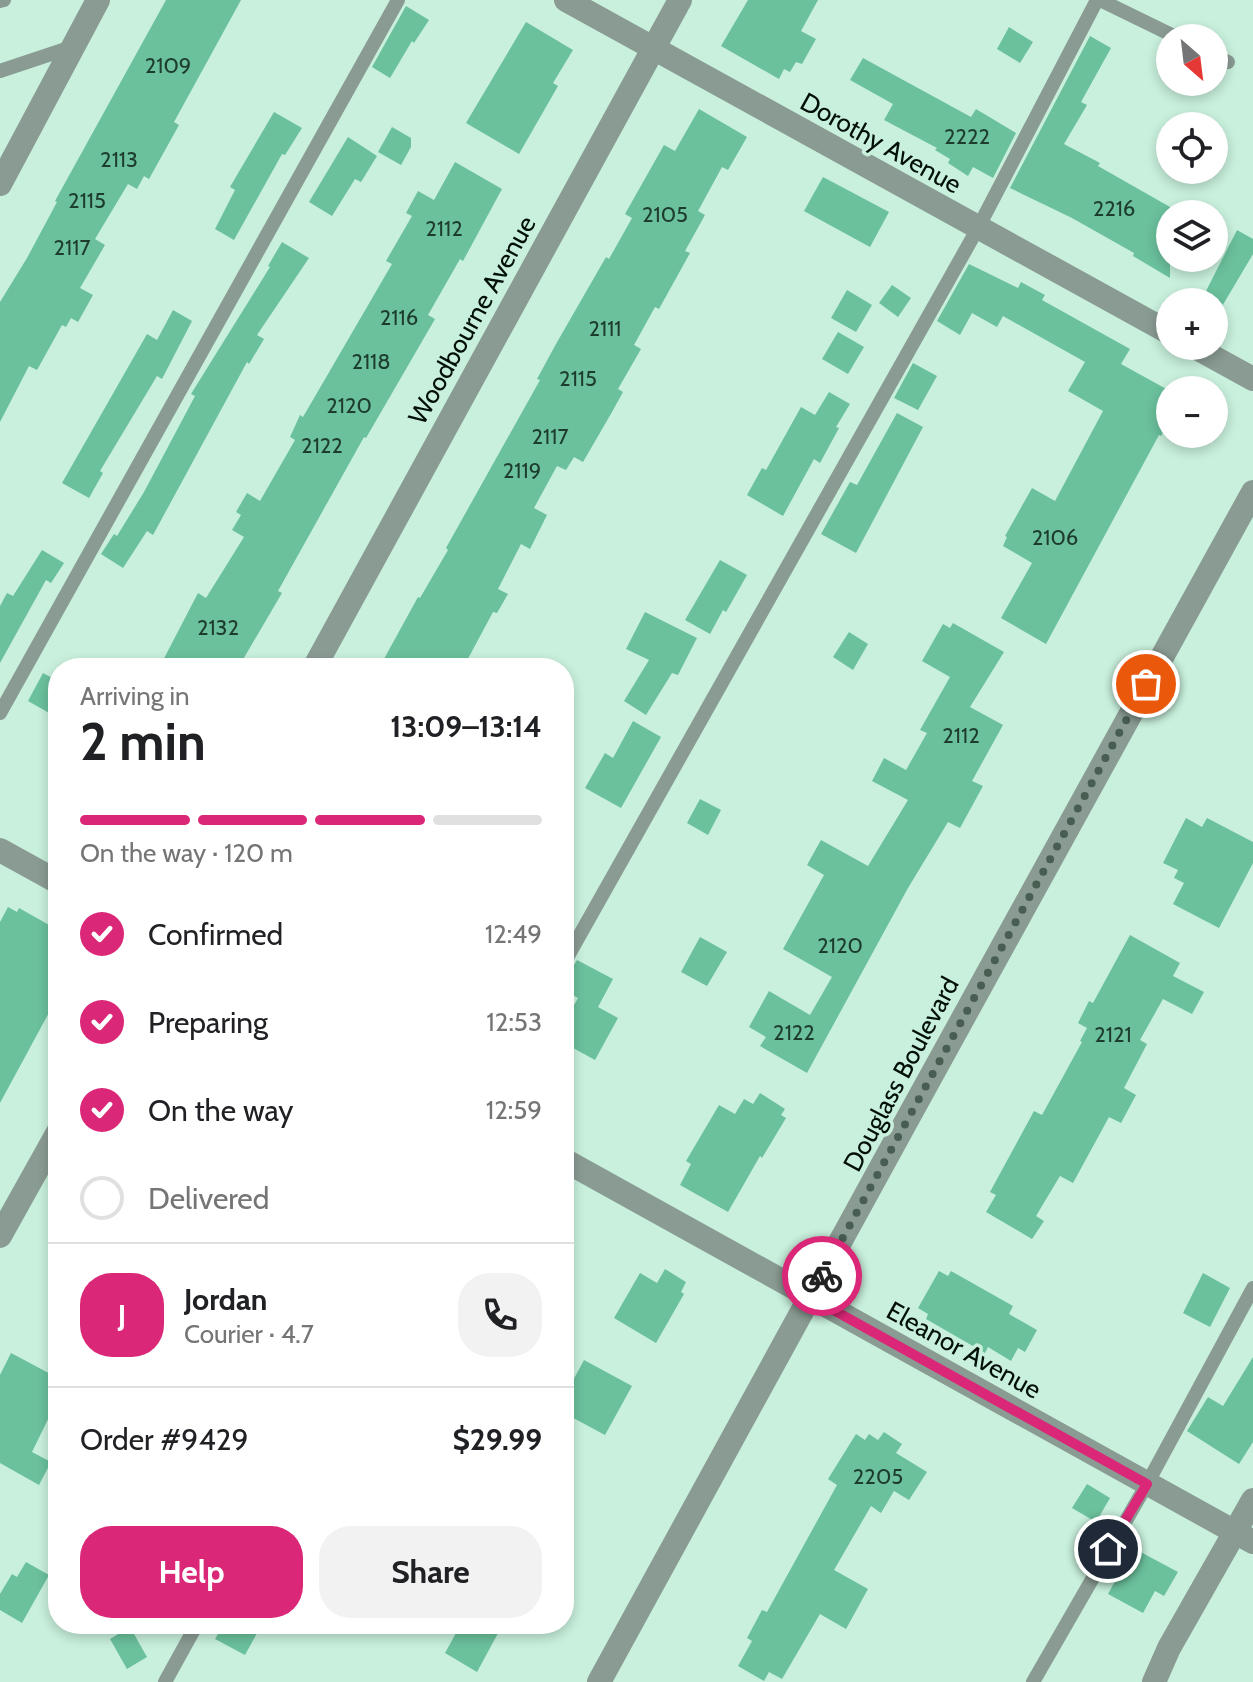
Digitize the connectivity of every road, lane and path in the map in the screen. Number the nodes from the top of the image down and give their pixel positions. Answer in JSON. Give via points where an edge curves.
{"nodes":[{"id":1,"x":98,"y":0,"type":"edge"},
{"id":2,"x":398,"y":0,"type":"edge"},
{"id":3,"x":566,"y":0,"type":"edge"},
{"id":4,"x":680,"y":0,"type":"edge"},
{"id":5,"x":1098,"y":0,"type":"edge"},
{"id":6,"x":1156,"y":28,"type":"edge"},
{"id":7,"x":75,"y":47,"type":"junction"},
{"id":8,"x":652,"y":49,"type":"junction"},
{"id":9,"x":0,"y":71,"type":"edge"},
{"id":10,"x":0,"y":184,"type":"edge"},
{"id":11,"x":978,"y":228,"type":"junction"},
{"id":12,"x":1156,"y":325,"type":"edge"},
{"id":13,"x":1218,"y":360,"type":"edge"},
{"id":14,"x":1253,"y":379,"type":"edge"},
{"id":15,"x":1253,"y":492,"type":"edge"},
{"id":16,"x":319,"y":658,"type":"edge"},
{"id":17,"x":0,"y":713,"type":"edge"},
{"id":18,"x":0,"y":850,"type":"edge"},
{"id":19,"x":48,"y":876,"type":"edge"},
{"id":20,"x":574,"y":945,"type":"edge"},
{"id":21,"x":48,"y":1150,"type":"edge"},
{"id":22,"x":574,"y":1166,"type":"edge"},
{"id":23,"x":0,"y":1236,"type":"edge"},
{"id":24,"x":1253,"y":1288,"type":"edge"},
{"id":25,"x":810,"y":1297,"type":"junction"},
{"id":26,"x":1147,"y":1484,"type":"junction"},
{"id":27,"x":1253,"y":1500,"type":"edge"},
{"id":28,"x":1244,"y":1538,"type":"edge"},
{"id":29,"x":191,"y":1634,"type":"edge"},
{"id":30,"x":165,"y":1682,"type":"edge"},
{"id":31,"x":599,"y":1682,"type":"edge"},
{"id":32,"x":1033,"y":1682,"type":"edge"},
{"id":33,"x":1154,"y":1682,"type":"edge"}],
"edges":[{"from":1,"to":7,"type":"street"},
{"from":2,"to":17,"type":"lane"},
{"from":3,"to":8,"type":"street","name":"Dorothy Avenue"},
{"from":4,"to":8,"type":"street","name":"Woodbourne Avenue"},
{"from":5,"to":6,"type":"lane"},
{"from":5,"to":11,"type":"lane"},
{"from":7,"to":9,"type":"lane"},
{"from":7,"to":10,"type":"street"},
{"from":8,"to":11,"type":"street","name":"Dorothy Avenue"},
{"from":8,"to":16,"type":"street","name":"Woodbourne Avenue"},
{"from":11,"to":12,"type":"street","name":"Dorothy Avenue"},
{"from":11,"to":20,"type":"lane"},
{"from":13,"to":14,"type":"street"},
{"from":15,"to":25,"type":"street","name":"Douglass Boulevard"},
{"from":18,"to":19,"type":"street"},
{"from":21,"to":23,"type":"street"},
{"from":22,"to":25,"type":"street","name":"Eleanor Avenue"},
{"from":24,"to":26,"type":"lane"},
{"from":25,"to":26,"type":"street","name":"Eleanor Avenue"},
{"from":25,"to":31,"type":"street","name":"Douglass Boulevard"},
{"from":26,"to":28,"type":"street","name":"Eleanor Avenue"},
{"from":26,"to":32,"type":"lane"},
{"from":27,"to":28,"type":"street"},
{"from":28,"to":33,"type":"street","via":[[1176,1635]]},
{"from":29,"to":30,"type":"lane"}]}
